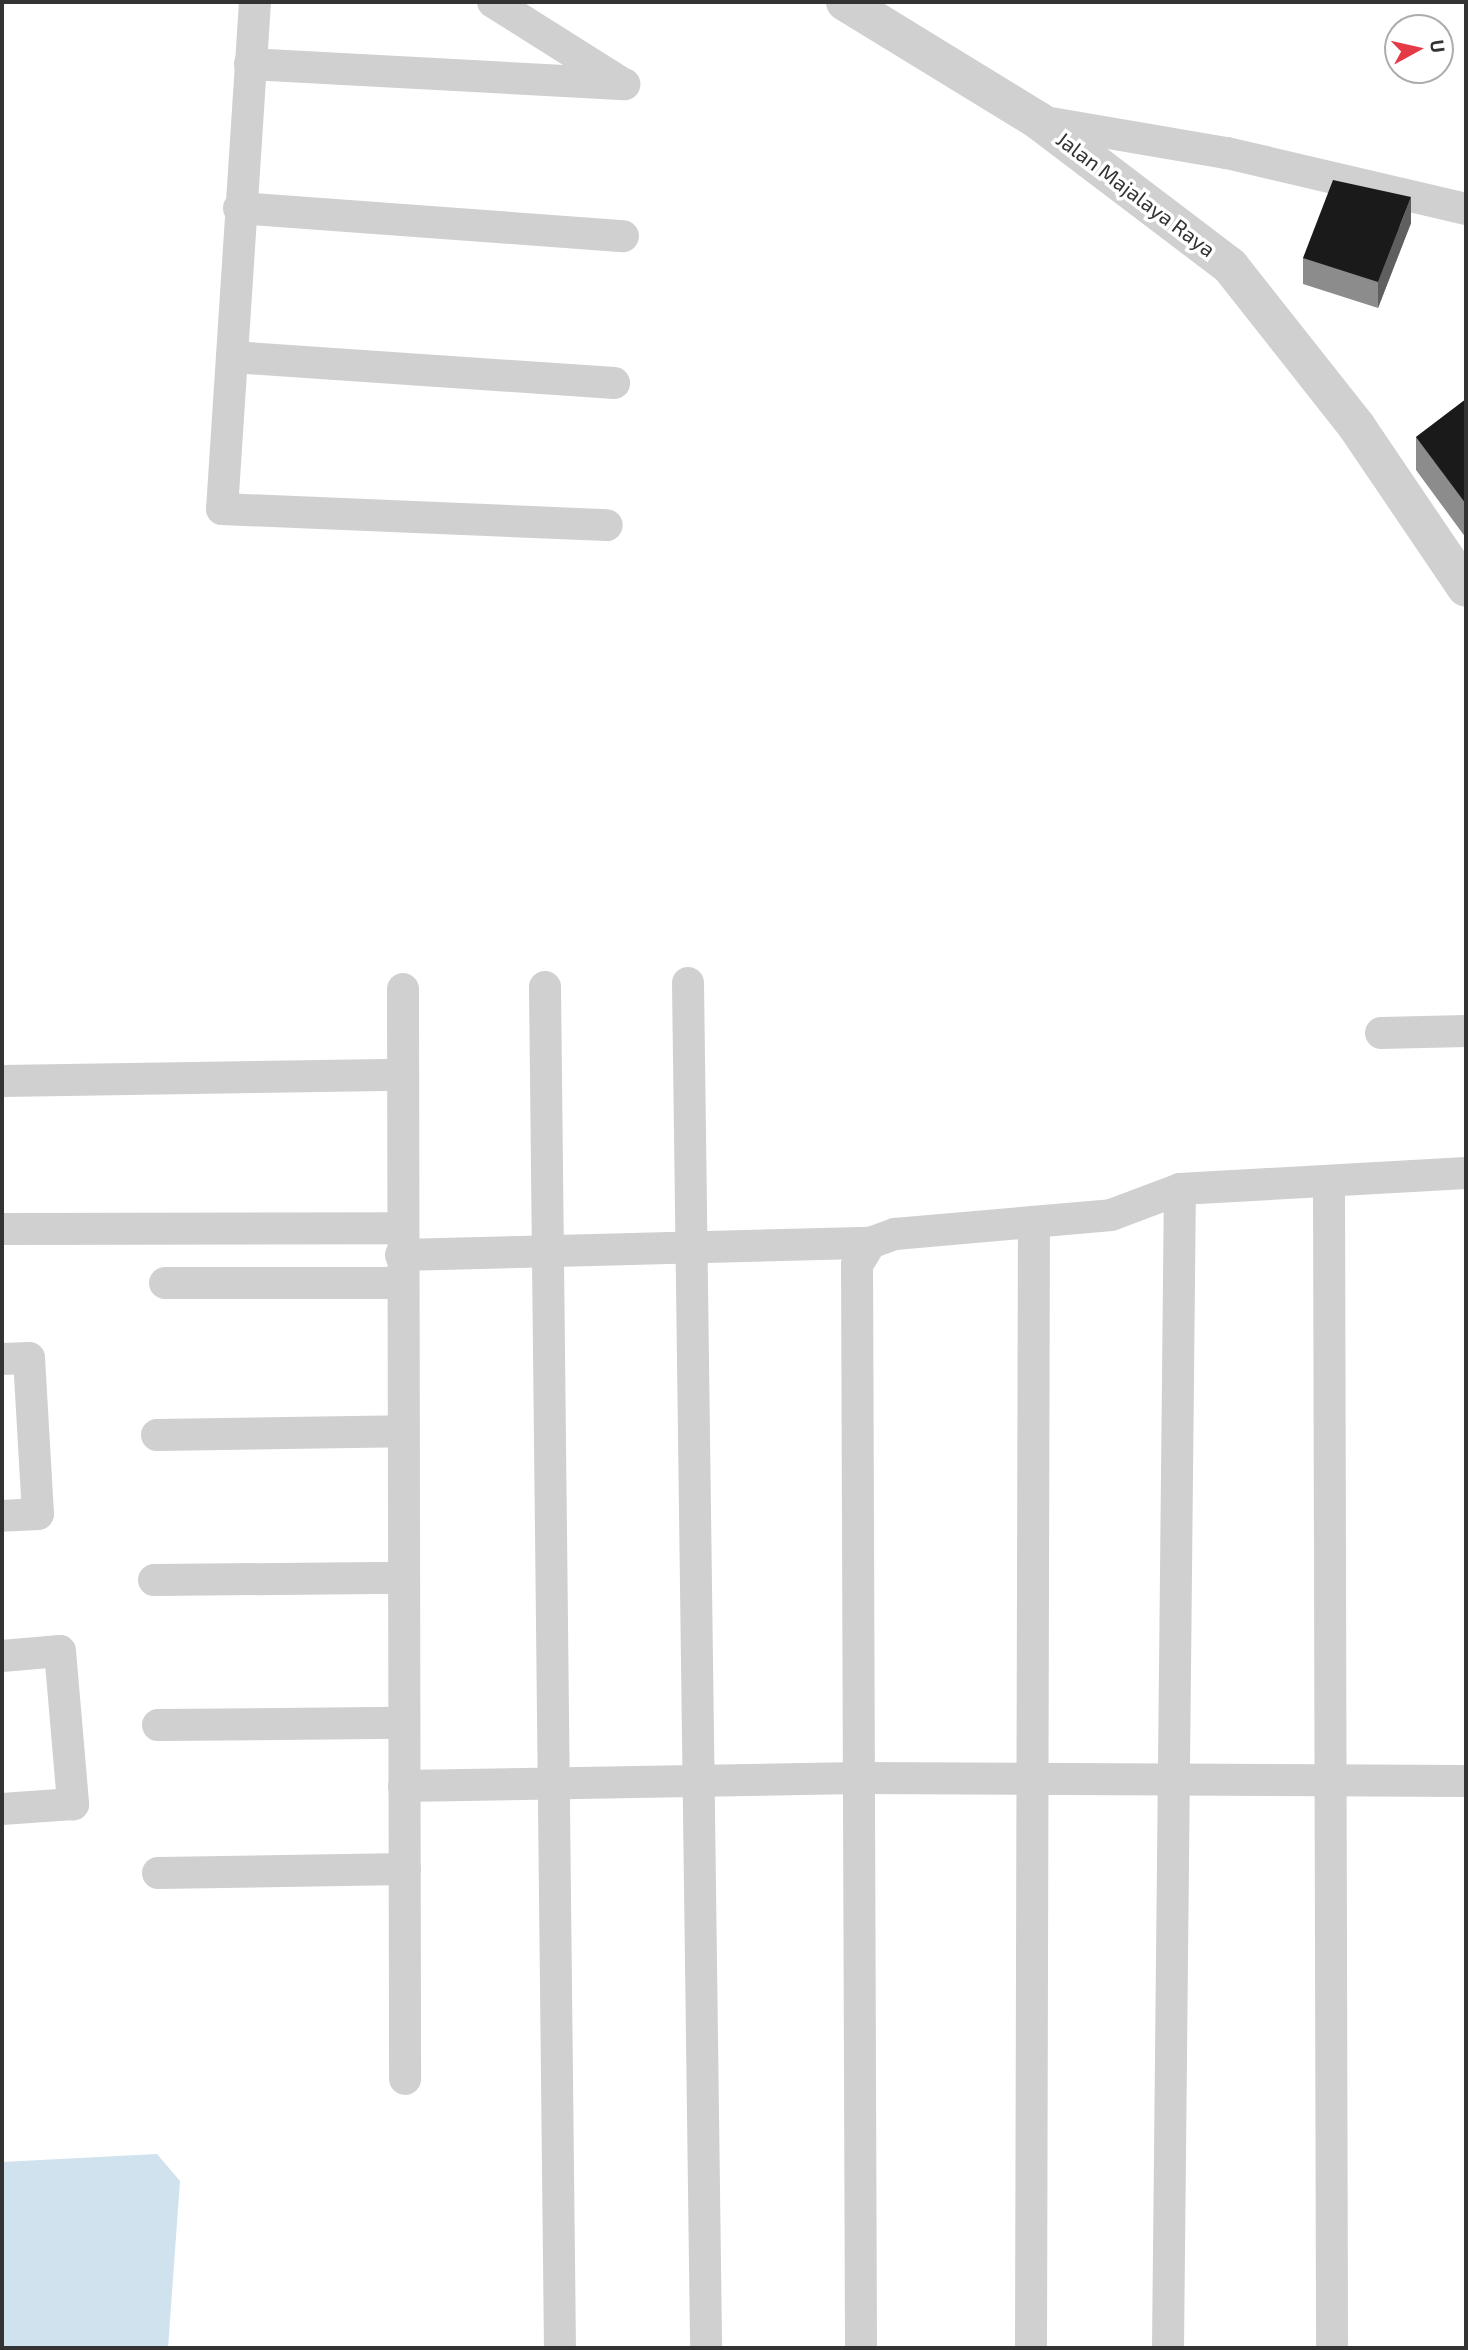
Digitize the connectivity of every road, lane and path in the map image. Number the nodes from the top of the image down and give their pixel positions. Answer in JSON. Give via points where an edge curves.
{"nodes":[{"id":1,"x":255,"y":2,"type":"edge"},
{"id":2,"x":493,"y":2,"type":"edge"},
{"id":3,"x":845,"y":2,"type":"edge"},
{"id":4,"x":250,"y":64,"type":"junction"},
{"id":5,"x":1039,"y":121,"type":"junction"},
{"id":6,"x":239,"y":208,"type":"junction"},
{"id":7,"x":1466,"y":209,"type":"edge"},
{"id":8,"x":623,"y":236,"type":"dead end"},
{"id":9,"x":232,"y":357,"type":"junction"},
{"id":10,"x":614,"y":383,"type":"dead end"},
{"id":11,"x":607,"y":525,"type":"dead end"},
{"id":12,"x":1466,"y":589,"type":"edge"},
{"id":13,"x":688,"y":983,"type":"dead end"},
{"id":14,"x":545,"y":987,"type":"dead end"},
{"id":15,"x":403,"y":989,"type":"dead end"},
{"id":16,"x":1466,"y":1031,"type":"edge"},
{"id":17,"x":1381,"y":1033,"type":"dead end"},
{"id":18,"x":402,"y":1075,"type":"junction"},
{"id":19,"x":2,"y":1081,"type":"edge"},
{"id":20,"x":1466,"y":1173,"type":"edge"},
{"id":21,"x":1329,"y":1185,"type":"junction"},
{"id":22,"x":1180,"y":1189,"type":"junction"},
{"id":23,"x":1034,"y":1222,"type":"junction"},
{"id":24,"x":2,"y":1230,"type":"edge"},
{"id":25,"x":870,"y":1243,"type":"junction"},
{"id":26,"x":691,"y":1250,"type":"junction"},
{"id":27,"x":551,"y":1253,"type":"junction"},
{"id":28,"x":401,"y":1255,"type":"junction"},
{"id":29,"x":165,"y":1283,"type":"dead end"},
{"id":30,"x":2,"y":1359,"type":"edge"},
{"id":31,"x":402,"y":1430,"type":"junction"},
{"id":32,"x":157,"y":1434,"type":"dead end"},
{"id":33,"x":2,"y":1516,"type":"edge"},
{"id":34,"x":403,"y":1578,"type":"junction"},
{"id":35,"x":154,"y":1580,"type":"dead end"},
{"id":36,"x":2,"y":1656,"type":"edge"},
{"id":37,"x":404,"y":1723,"type":"junction"},
{"id":38,"x":158,"y":1725,"type":"dead end"},
{"id":39,"x":859,"y":1778,"type":"junction"},
{"id":40,"x":699,"y":1780,"type":"junction"},
{"id":41,"x":1328,"y":1780,"type":"junction"},
{"id":42,"x":1466,"y":1781,"type":"edge"},
{"id":43,"x":552,"y":1782,"type":"junction"},
{"id":44,"x":1033,"y":1782,"type":"junction"},
{"id":45,"x":1172,"y":1782,"type":"junction"},
{"id":46,"x":404,"y":1786,"type":"junction"},
{"id":47,"x":2,"y":1810,"type":"edge"},
{"id":48,"x":405,"y":1869,"type":"junction"},
{"id":49,"x":158,"y":1873,"type":"dead end"},
{"id":50,"x":405,"y":2079,"type":"dead end"},
{"id":51,"x":560,"y":2348,"type":"edge"},
{"id":52,"x":706,"y":2348,"type":"edge"},
{"id":53,"x":861,"y":2348,"type":"edge"},
{"id":54,"x":1031,"y":2348,"type":"edge"},
{"id":55,"x":1168,"y":2348,"type":"edge"},
{"id":56,"x":1332,"y":2348,"type":"edge"}],
"edges":[{"from":1,"to":4,"type":"street"},
{"from":2,"to":4,"type":"street","via":[[624,84]]},
{"from":3,"to":5,"type":"street","name":"Jalan Majalaya Raya"},
{"from":4,"to":6,"type":"street"},
{"from":5,"to":7,"type":"street","via":[[1227,153]]},
{"from":5,"to":12,"type":"street","name":"Jalan Majalaya Raya","via":[[1230,266],[1334,396]]},
{"from":6,"to":8,"type":"street"},
{"from":6,"to":9,"type":"street"},
{"from":9,"to":10,"type":"street"},
{"from":9,"to":11,"type":"street","via":[[222,509]]},
{"from":13,"to":26,"type":"street"},
{"from":14,"to":27,"type":"street"},
{"from":15,"to":18,"type":"street"},
{"from":16,"to":17,"type":"street"},
{"from":18,"to":19,"type":"street"},
{"from":18,"to":28,"type":"street"},
{"from":20,"to":21,"type":"street"},
{"from":21,"to":22,"type":"street"},
{"from":21,"to":41,"type":"street"},
{"from":22,"to":23,"type":"street","via":[[1111,1214]]},
{"from":22,"to":45,"type":"street"},
{"from":23,"to":25,"type":"street","via":[[895,1234]]},
{"from":23,"to":44,"type":"street"},
{"from":24,"to":28,"type":"street"},
{"from":25,"to":26,"type":"street"},
{"from":25,"to":39,"type":"street","via":[[857,1265]]},
{"from":26,"to":27,"type":"street"},
{"from":26,"to":40,"type":"street"},
{"from":27,"to":28,"type":"street"},
{"from":27,"to":43,"type":"street"},
{"from":28,"to":29,"type":"street"},
{"from":28,"to":31,"type":"street"},
{"from":30,"to":33,"type":"street","via":[[29,1358],[38,1514]]},
{"from":31,"to":32,"type":"street"},
{"from":31,"to":34,"type":"street"},
{"from":34,"to":35,"type":"street"},
{"from":34,"to":37,"type":"street"},
{"from":36,"to":47,"type":"street","via":[[60,1651],[73,1804]]},
{"from":37,"to":38,"type":"street"},
{"from":37,"to":46,"type":"street"},
{"from":39,"to":40,"type":"street"},
{"from":39,"to":44,"type":"street"},
{"from":39,"to":53,"type":"street"},
{"from":40,"to":43,"type":"street"},
{"from":40,"to":52,"type":"street"},
{"from":41,"to":42,"type":"street"},
{"from":41,"to":45,"type":"street"},
{"from":41,"to":56,"type":"street"},
{"from":43,"to":46,"type":"street"},
{"from":43,"to":51,"type":"street"},
{"from":44,"to":45,"type":"street"},
{"from":44,"to":54,"type":"street"},
{"from":45,"to":55,"type":"street"},
{"from":46,"to":48,"type":"street"},
{"from":48,"to":49,"type":"street"},
{"from":48,"to":50,"type":"street"}]}
